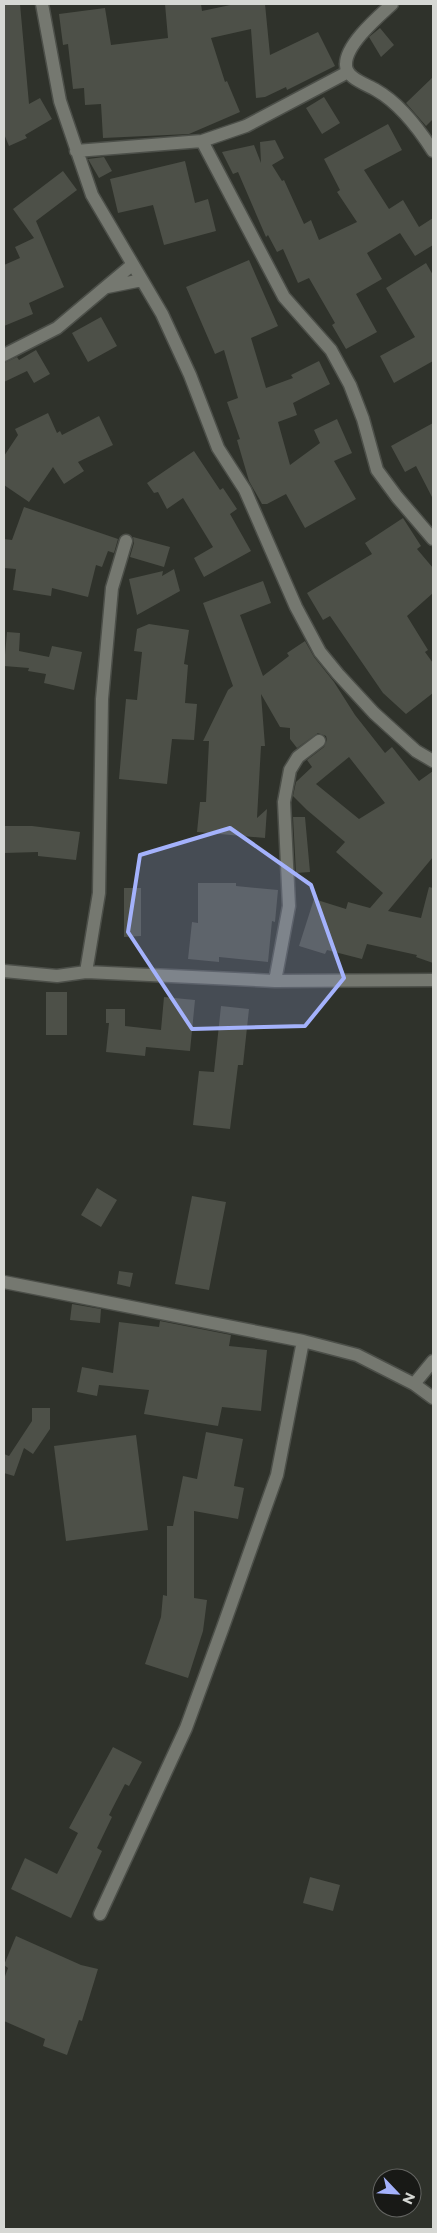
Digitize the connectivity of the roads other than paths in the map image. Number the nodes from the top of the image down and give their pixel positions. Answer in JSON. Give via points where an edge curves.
{"nodes":[{"id":1,"x":42,"y":4,"type":"edge"},
{"id":2,"x":392,"y":4,"type":"edge"},
{"id":3,"x":348,"y":72,"type":"junction"},
{"id":4,"x":202,"y":141,"type":"junction"},
{"id":5,"x":76,"y":151,"type":"junction"},
{"id":6,"x":433,"y":151,"type":"edge"},
{"id":7,"x":132,"y":265,"type":"junction"},
{"id":8,"x":142,"y":280,"type":"junction"},
{"id":9,"x":105,"y":287,"type":"junction"},
{"id":10,"x":4,"y":355,"type":"edge"},
{"id":11,"x":433,"y":539,"type":"edge"},
{"id":12,"x":126,"y":541,"type":"dead end"},
{"id":13,"x":319,"y":741,"type":"dead end"},
{"id":14,"x":433,"y":762,"type":"edge"},
{"id":15,"x":4,"y":971,"type":"edge"},
{"id":16,"x":86,"y":972,"type":"junction"},
{"id":17,"x":433,"y":980,"type":"edge"},
{"id":18,"x":275,"y":981,"type":"junction"},
{"id":19,"x":4,"y":1282,"type":"edge"},
{"id":20,"x":304,"y":1342,"type":"junction"},
{"id":21,"x":433,"y":1362,"type":"edge"},
{"id":22,"x":414,"y":1384,"type":"junction"},
{"id":23,"x":433,"y":1398,"type":"edge"},
{"id":24,"x":100,"y":1914,"type":"dead end"}],
"edges":[{"from":1,"to":5,"type":"street","via":[[60,100]]},
{"from":2,"to":3,"type":"street","via":[[363,32],[347,56],[345,66]]},
{"from":3,"to":4,"type":"street","via":[[246,126]]},
{"from":3,"to":6,"type":"street","via":[[393,102],[424,136]]},
{"from":4,"to":5,"type":"street"},
{"from":4,"to":11,"type":"street","via":[[284,297],[331,350],[364,419],[377,470]]},
{"from":5,"to":7,"type":"street","via":[[92,194]]},
{"from":7,"to":8,"type":"street"},
{"from":7,"to":9,"type":"street"},
{"from":8,"to":9,"type":"street"},
{"from":8,"to":14,"type":"street","via":[[190,375],[218,448],[245,490],[296,607],[320,652],[374,713]]},
{"from":9,"to":10,"type":"street","via":[[56,328]]},
{"from":12,"to":16,"type":"street","via":[[112,588],[102,700],[98,893]]},
{"from":13,"to":18,"type":"street","via":[[298,757],[290,770],[285,794],[289,906]]},
{"from":15,"to":16,"type":"street","via":[[57,976]]},
{"from":16,"to":18,"type":"street"},
{"from":17,"to":18,"type":"street"},
{"from":19,"to":20,"type":"street"},
{"from":20,"to":22,"type":"street","via":[[357,1355]]},
{"from":20,"to":24,"type":"street","via":[[277,1475],[224,1627],[186,1728]]},
{"from":21,"to":22,"type":"street"},
{"from":22,"to":23,"type":"street"}]}
